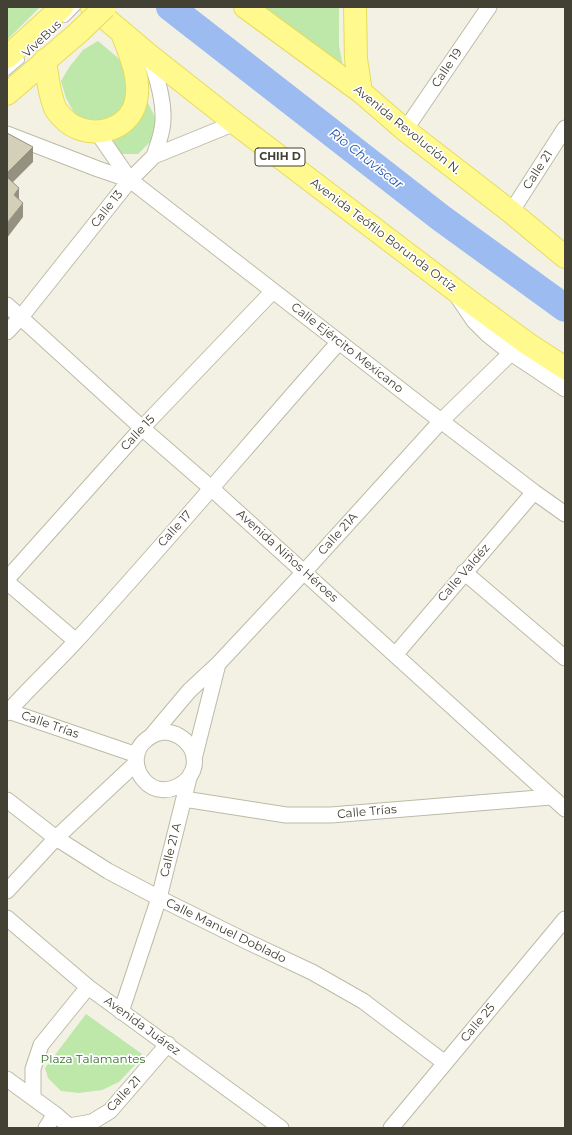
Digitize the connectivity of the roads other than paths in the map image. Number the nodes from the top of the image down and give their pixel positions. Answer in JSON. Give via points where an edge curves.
{"nodes":[{"id":1,"x":92,"y":7,"type":"edge"},
{"id":2,"x":105,"y":7,"type":"edge"},
{"id":3,"x":245,"y":7,"type":"edge"},
{"id":4,"x":355,"y":7,"type":"edge"},
{"id":5,"x":489,"y":7,"type":"edge"},
{"id":6,"x":63,"y":12,"type":"edge"},
{"id":7,"x":120,"y":30,"type":"junction"},
{"id":8,"x":16,"y":56,"type":"edge"},
{"id":9,"x":150,"y":56,"type":"junction"},
{"id":10,"x":45,"y":60,"type":"junction"},
{"id":11,"x":7,"y":71,"type":"edge"},
{"id":12,"x":361,"y":92,"type":"junction"},
{"id":13,"x":7,"y":94,"type":"edge"},
{"id":14,"x":235,"y":123,"type":"junction"},
{"id":15,"x":565,"y":128,"type":"edge"},
{"id":16,"x":405,"y":130,"type":"junction"},
{"id":17,"x":97,"y":132,"type":"junction"},
{"id":18,"x":7,"y":134,"type":"edge"},
{"id":19,"x":154,"y":156,"type":"junction"},
{"id":20,"x":130,"y":180,"type":"junction"},
{"id":21,"x":511,"y":212,"type":"junction"},
{"id":22,"x":541,"y":236,"type":"junction"},
{"id":23,"x":565,"y":248,"type":"edge"},
{"id":24,"x":565,"y":257,"type":"edge"},
{"id":25,"x":451,"y":286,"type":"junction"},
{"id":26,"x":273,"y":291,"type":"junction"},
{"id":27,"x":7,"y":305,"type":"edge"},
{"id":28,"x":21,"y":317,"type":"junction"},
{"id":29,"x":7,"y":332,"type":"edge"},
{"id":30,"x":339,"y":342,"type":"junction"},
{"id":31,"x":511,"y":353,"type":"junction"},
{"id":32,"x":565,"y":368,"type":"edge"},
{"id":33,"x":565,"y":389,"type":"edge"},
{"id":34,"x":441,"y":422,"type":"junction"},
{"id":35,"x":142,"y":428,"type":"junction"},
{"id":36,"x":212,"y":488,"type":"junction"},
{"id":37,"x":534,"y":492,"type":"junction"},
{"id":38,"x":565,"y":514,"type":"edge"},
{"id":39,"x":304,"y":572,"type":"junction"},
{"id":40,"x":464,"y":572,"type":"junction"},
{"id":41,"x":7,"y":581,"type":"edge"},
{"id":42,"x":76,"y":641,"type":"junction"},
{"id":43,"x":395,"y":655,"type":"junction"},
{"id":44,"x":565,"y":658,"type":"edge"},
{"id":45,"x":218,"y":664,"type":"junction"},
{"id":46,"x":8,"y":712,"type":"edge"},
{"id":47,"x":152,"y":735,"type":"junction"},
{"id":48,"x":136,"y":759,"type":"junction"},
{"id":49,"x":194,"y":760,"type":"junction"},
{"id":50,"x":189,"y":778,"type":"junction"},
{"id":51,"x":551,"y":797,"type":"junction"},
{"id":52,"x":184,"y":799,"type":"junction"},
{"id":53,"x":7,"y":800,"type":"edge"},
{"id":54,"x":565,"y":809,"type":"edge"},
{"id":55,"x":56,"y":838,"type":"junction"},
{"id":56,"x":7,"y":891,"type":"edge"},
{"id":57,"x":159,"y":898,"type":"junction"},
{"id":58,"x":7,"y":918,"type":"edge"},
{"id":59,"x":565,"y":919,"type":"edge"},
{"id":60,"x":88,"y":987,"type":"junction"},
{"id":61,"x":121,"y":1012,"type":"junction"},
{"id":62,"x":168,"y":1044,"type":"junction"},
{"id":63,"x":445,"y":1063,"type":"junction"},
{"id":64,"x":7,"y":1079,"type":"edge"},
{"id":65,"x":33,"y":1097,"type":"junction"},
{"id":66,"x":55,"y":1114,"type":"junction"},
{"id":67,"x":70,"y":1127,"type":"edge"},
{"id":68,"x":46,"y":1128,"type":"edge"},
{"id":69,"x":281,"y":1128,"type":"edge"},
{"id":70,"x":391,"y":1128,"type":"edge"}],
"edges":[{"from":1,"to":7,"type":"main road","name":"Avenida Teófilo Borunda Ortiz","number":"CHIH D"},
{"from":2,"to":10,"type":"main road","bridge":true},
{"from":3,"to":12,"type":"main road","name":"Avenida Revolución N."},
{"from":4,"to":12,"type":"main road","via":[[356,59]]},
{"from":5,"to":16,"type":"street","name":"Calle 19"},
{"from":6,"to":8,"type":"main road"},
{"from":7,"to":9,"type":"main road","name":"Avenida Teófilo Borunda Ortiz","number":"CHIH D"},
{"from":7,"to":17,"type":"main road","via":[[137,79],[136,100],[132,113],[125,122],[111,130]]},
{"from":8,"to":11,"type":"lane","name":"ViveBus"},
{"from":9,"to":14,"type":"main road","name":"Avenida Teófilo Borunda Ortiz","number":"CHIH D"},
{"from":9,"to":19,"type":"street","via":[[161,96],[163,120]]},
{"from":10,"to":13,"type":"main road"},
{"from":10,"to":17,"type":"main road","via":[[50,92],[56,109],[77,129]]},
{"from":12,"to":16,"type":"main road","name":"Avenida Revolución N."},
{"from":14,"to":19,"type":"street","name":"Calle 13"},
{"from":14,"to":25,"type":"main road","name":"Avenida Teófilo Borunda Ortiz","number":"CHIH D"},
{"from":15,"to":21,"type":"street","name":"Calle 21"},
{"from":16,"to":21,"type":"main road","name":"Avenida Revolución N."},
{"from":17,"to":20,"type":"street"},
{"from":18,"to":20,"type":"street"},
{"from":19,"to":20,"type":"street","name":"Calle 13"},
{"from":20,"to":26,"type":"street","name":"Calle Ejército Mexicano"},
{"from":20,"to":28,"type":"street","name":"Calle 13"},
{"from":21,"to":22,"type":"main road","name":"Avenida Revolución N."},
{"from":22,"to":23,"type":"street"},
{"from":22,"to":24,"type":"main road","name":"Avenida Revolución N."},
{"from":25,"to":31,"type":"street","via":[[474,321]]},
{"from":25,"to":32,"type":"main road","name":"Avenida Teófilo Borunda Ortiz","number":"CHIH D","via":[[528,344]]},
{"from":26,"to":30,"type":"street","name":"Calle Ejército Mexicano"},
{"from":26,"to":35,"type":"street","name":"Calle 15"},
{"from":27,"to":28,"type":"street","name":"Avenida Niños Héroes"},
{"from":28,"to":29,"type":"street","name":"Calle 13"},
{"from":28,"to":35,"type":"street","name":"Avenida Niños Héroes"},
{"from":30,"to":34,"type":"street","name":"Calle Ejército Mexicano"},
{"from":30,"to":36,"type":"street","name":"Calle 17"},
{"from":31,"to":33,"type":"street"},
{"from":31,"to":34,"type":"street","name":"Calle 21A"},
{"from":34,"to":37,"type":"street","name":"Calle Ejército Mexicano"},
{"from":34,"to":39,"type":"street","name":"Calle 21A"},
{"from":35,"to":36,"type":"street","name":"Avenida Niños Héroes"},
{"from":35,"to":41,"type":"street","name":"Calle 15"},
{"from":36,"to":39,"type":"street","name":"Avenida Niños Héroes"},
{"from":36,"to":42,"type":"street","name":"Calle 17"},
{"from":37,"to":38,"type":"street","name":"Calle Ejército Mexicano"},
{"from":37,"to":40,"type":"street","name":"Calle Valdéz"},
{"from":39,"to":43,"type":"street","name":"Avenida Niños Héroes"},
{"from":39,"to":45,"type":"street","name":"Calle 21A"},
{"from":40,"to":43,"type":"street","name":"Calle Valdéz"},
{"from":40,"to":44,"type":"street"},
{"from":41,"to":42,"type":"street"},
{"from":42,"to":46,"type":"street","name":"Calle 17"},
{"from":43,"to":51,"type":"street","name":"Avenida Niños Héroes"},
{"from":45,"to":47,"type":"street","name":"Calle 21A","via":[[189,690]]},
{"from":45,"to":49,"type":"street"},
{"from":46,"to":48,"type":"street","name":"Calle Trías"},
{"from":47,"to":48,"type":"street","via":[[140,747]]},
{"from":47,"to":49,"type":"street","via":[[162,732],[174,733],[184,739],[191,748]]},
{"from":48,"to":50,"type":"street","via":[[138,773],[152,787],[172,790]]},
{"from":48,"to":55,"type":"street"},
{"from":49,"to":50,"type":"street"},
{"from":50,"to":52,"type":"street","name":"Calle 21 A"},
{"from":51,"to":52,"type":"street","name":"Calle Trías","via":[[332,815],[286,815]]},
{"from":51,"to":54,"type":"street","name":"Avenida Niños Héroes"},
{"from":52,"to":57,"type":"street","name":"Calle 21 A"},
{"from":53,"to":55,"type":"street","name":"Calle Manuel Doblado"},
{"from":55,"to":56,"type":"street"},
{"from":55,"to":57,"type":"street","name":"Calle Manuel Doblado","via":[[108,872]]},
{"from":57,"to":61,"type":"street","name":"Calle 21 A"},
{"from":57,"to":63,"type":"street","name":"Calle Manuel Doblado","via":[[312,972],[363,1001]]},
{"from":58,"to":60,"type":"street","name":"Avenida Juárez"},
{"from":59,"to":63,"type":"street","name":"Calle 25"},
{"from":60,"to":61,"type":"street","name":"Avenida Juárez"},
{"from":60,"to":65,"type":"street","via":[[41,1045],[33,1069]]},
{"from":61,"to":62,"type":"street","name":"Avenida Juárez"},
{"from":62,"to":67,"type":"street","name":"Calle 21","via":[[110,1111],[92,1122]]},
{"from":62,"to":69,"type":"street","name":"Avenida Juárez"},
{"from":63,"to":70,"type":"street","name":"Calle 25"},
{"from":64,"to":65,"type":"street"},
{"from":65,"to":66,"type":"street"},
{"from":66,"to":67,"type":"street"},
{"from":66,"to":68,"type":"street"}]}
